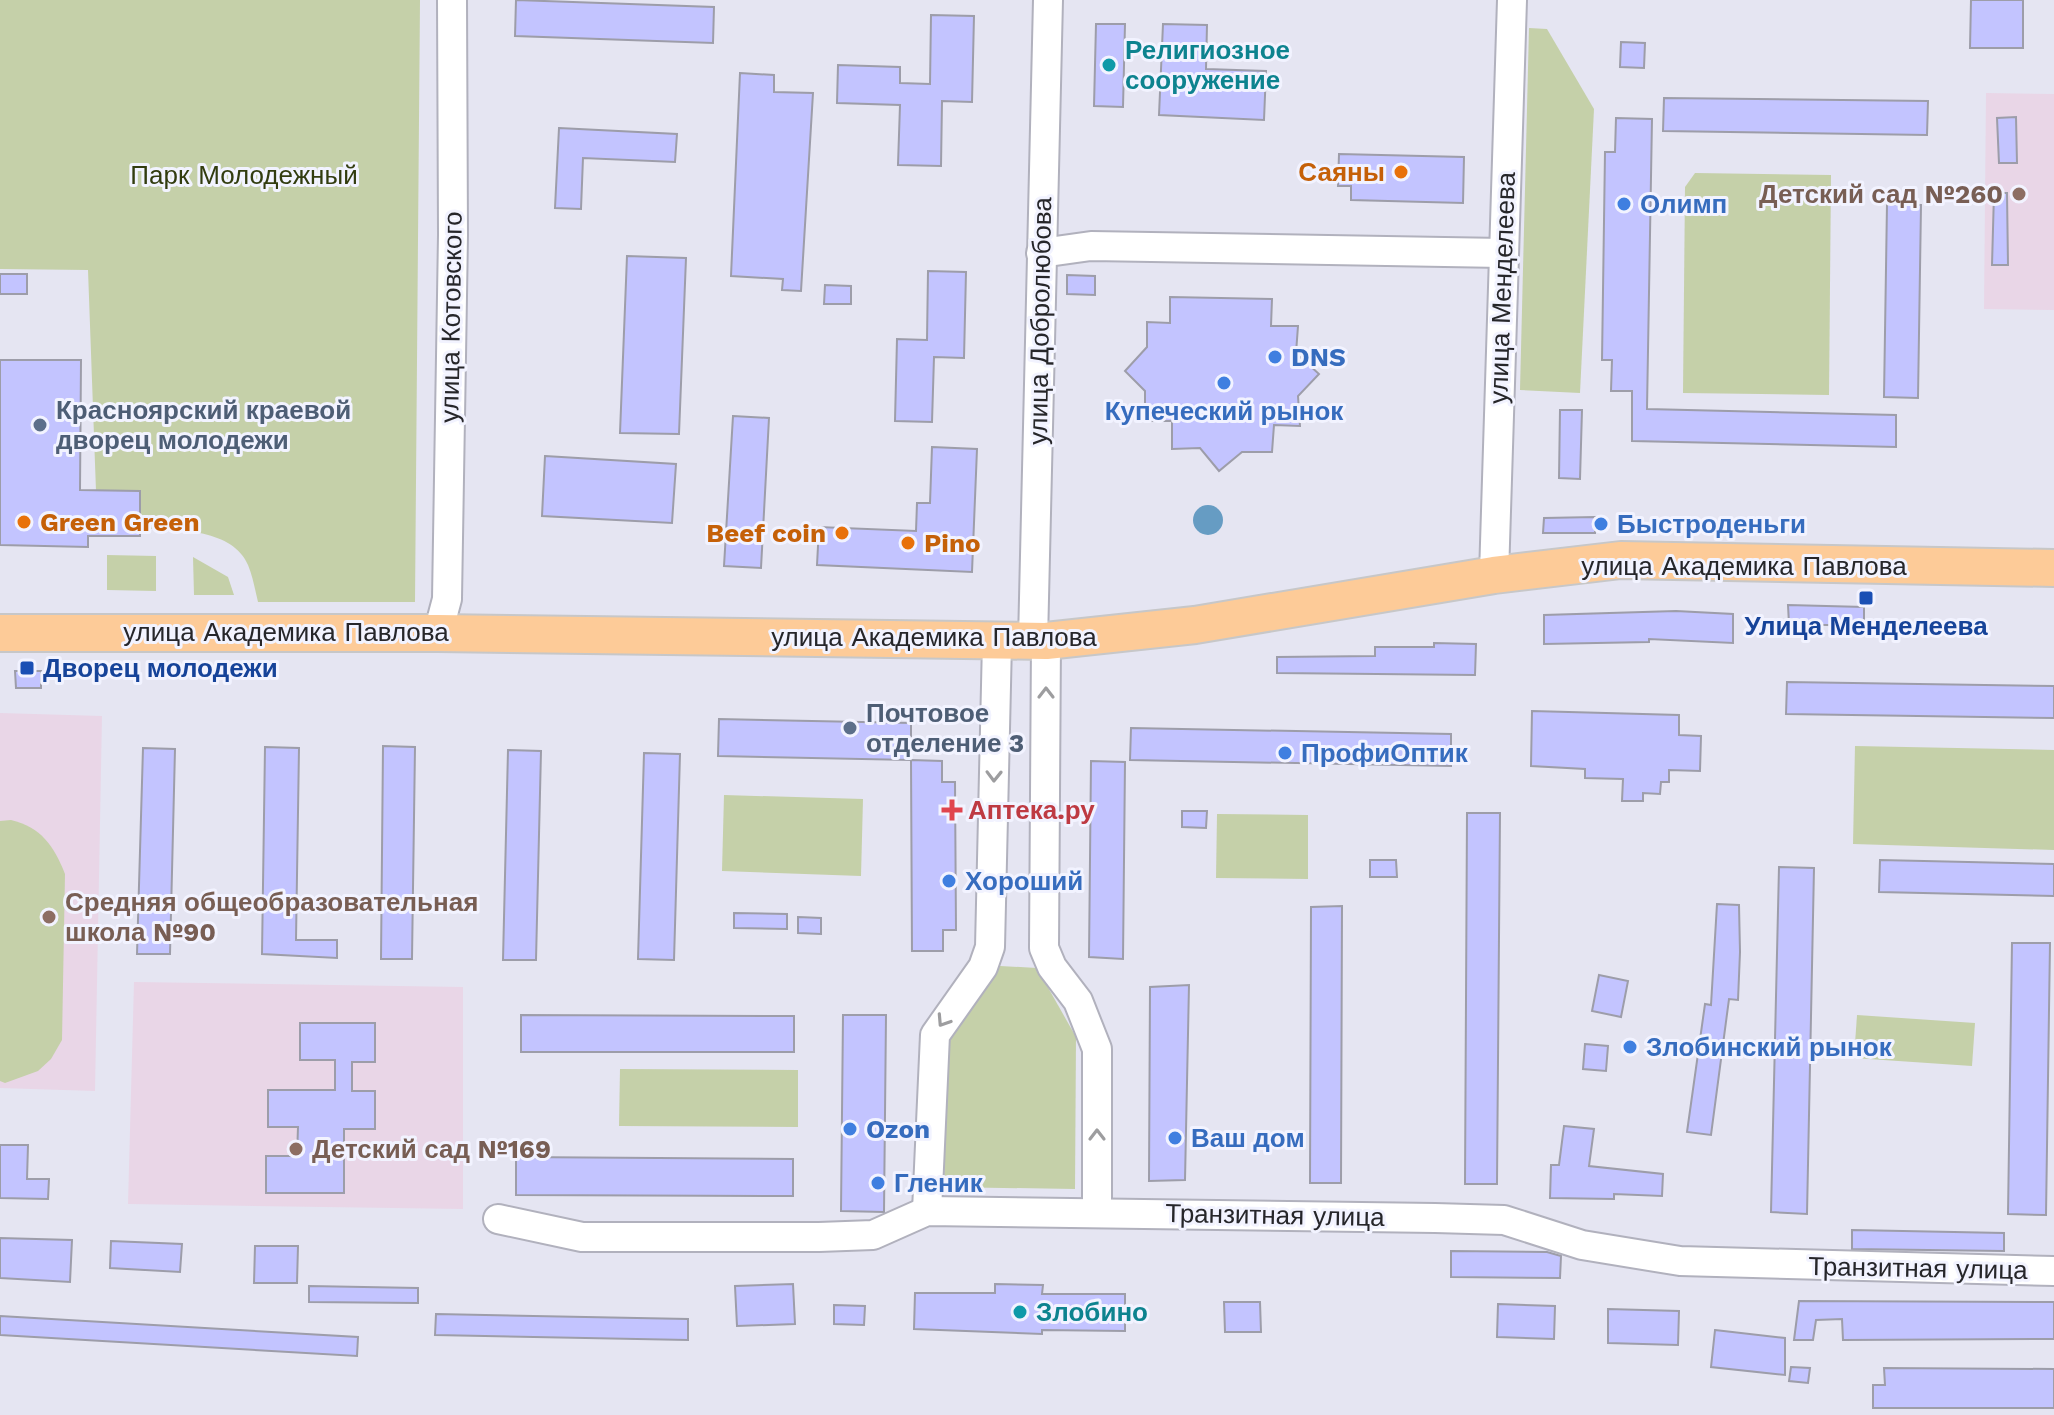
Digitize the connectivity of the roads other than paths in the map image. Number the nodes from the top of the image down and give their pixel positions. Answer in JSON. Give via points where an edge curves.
{"nodes":[{"id":1,"x":452,"y":0,"type":"edge"},
{"id":2,"x":1048,"y":0,"type":"edge"},
{"id":3,"x":1512,"y":0,"type":"edge"},
{"id":4,"x":1041,"y":253,"type":"junction"},
{"id":5,"x":1503,"y":253,"type":"junction"},
{"id":6,"x":2054,"y":568,"type":"edge"},
{"id":7,"x":1494,"y":575,"type":"junction"},
{"id":8,"x":0,"y":633,"type":"edge"},
{"id":9,"x":438,"y":633,"type":"junction"},
{"id":10,"x":1039,"y":641,"type":"junction"},
{"id":11,"x":997,"y":642,"type":"junction"},
{"id":12,"x":927,"y":1211,"type":"junction"},
{"id":13,"x":1097,"y":1213,"type":"junction"},
{"id":14,"x":498,"y":1219,"type":"dead end"},
{"id":15,"x":2054,"y":1271,"type":"edge"}],
"edges":[{"from":1,"to":9,"type":"street","name":"улица Котовского","via":[[447,584]]},
{"from":2,"to":4,"type":"street","name":"улица Добролюбова"},
{"from":3,"to":5,"type":"street","name":"улица Менделеева"},
{"from":4,"to":5,"type":"street","via":[[1091,246]]},
{"from":4,"to":10,"type":"street","name":"улица Добролюбова"},
{"from":5,"to":7,"type":"street","name":"улица Менделеева"},
{"from":6,"to":7,"type":"main road","name":"улица Академика Павлова","via":[[1621,560]]},
{"from":7,"to":10,"type":"main road","name":"улица Академика Павлова","via":[[1195,625]]},
{"from":8,"to":9,"type":"main road","name":"улица Академика Павлова"},
{"from":9,"to":11,"type":"main road","name":"улица Академика Павлова"},
{"from":10,"to":11,"type":"main road","name":"улица Академика Павлова"},
{"from":13,"to":10,"type":"street","name":"улица Добролюбова","one_way":true,"via":[[1097,1049],[1078,1001],[1044,948]]},
{"from":11,"to":12,"type":"street","one_way":true,"via":[[990,947],[983,967],[935,1035]]},
{"from":12,"to":13,"type":"street","name":"Транзитная улица"},
{"from":12,"to":14,"type":"street","name":"Транзитная улица","via":[[873,1235],[819,1237],[582,1237]]},
{"from":13,"to":15,"type":"street","name":"Транзитная улица","via":[[1504,1220],[1582,1245],[1680,1261]]}]}
